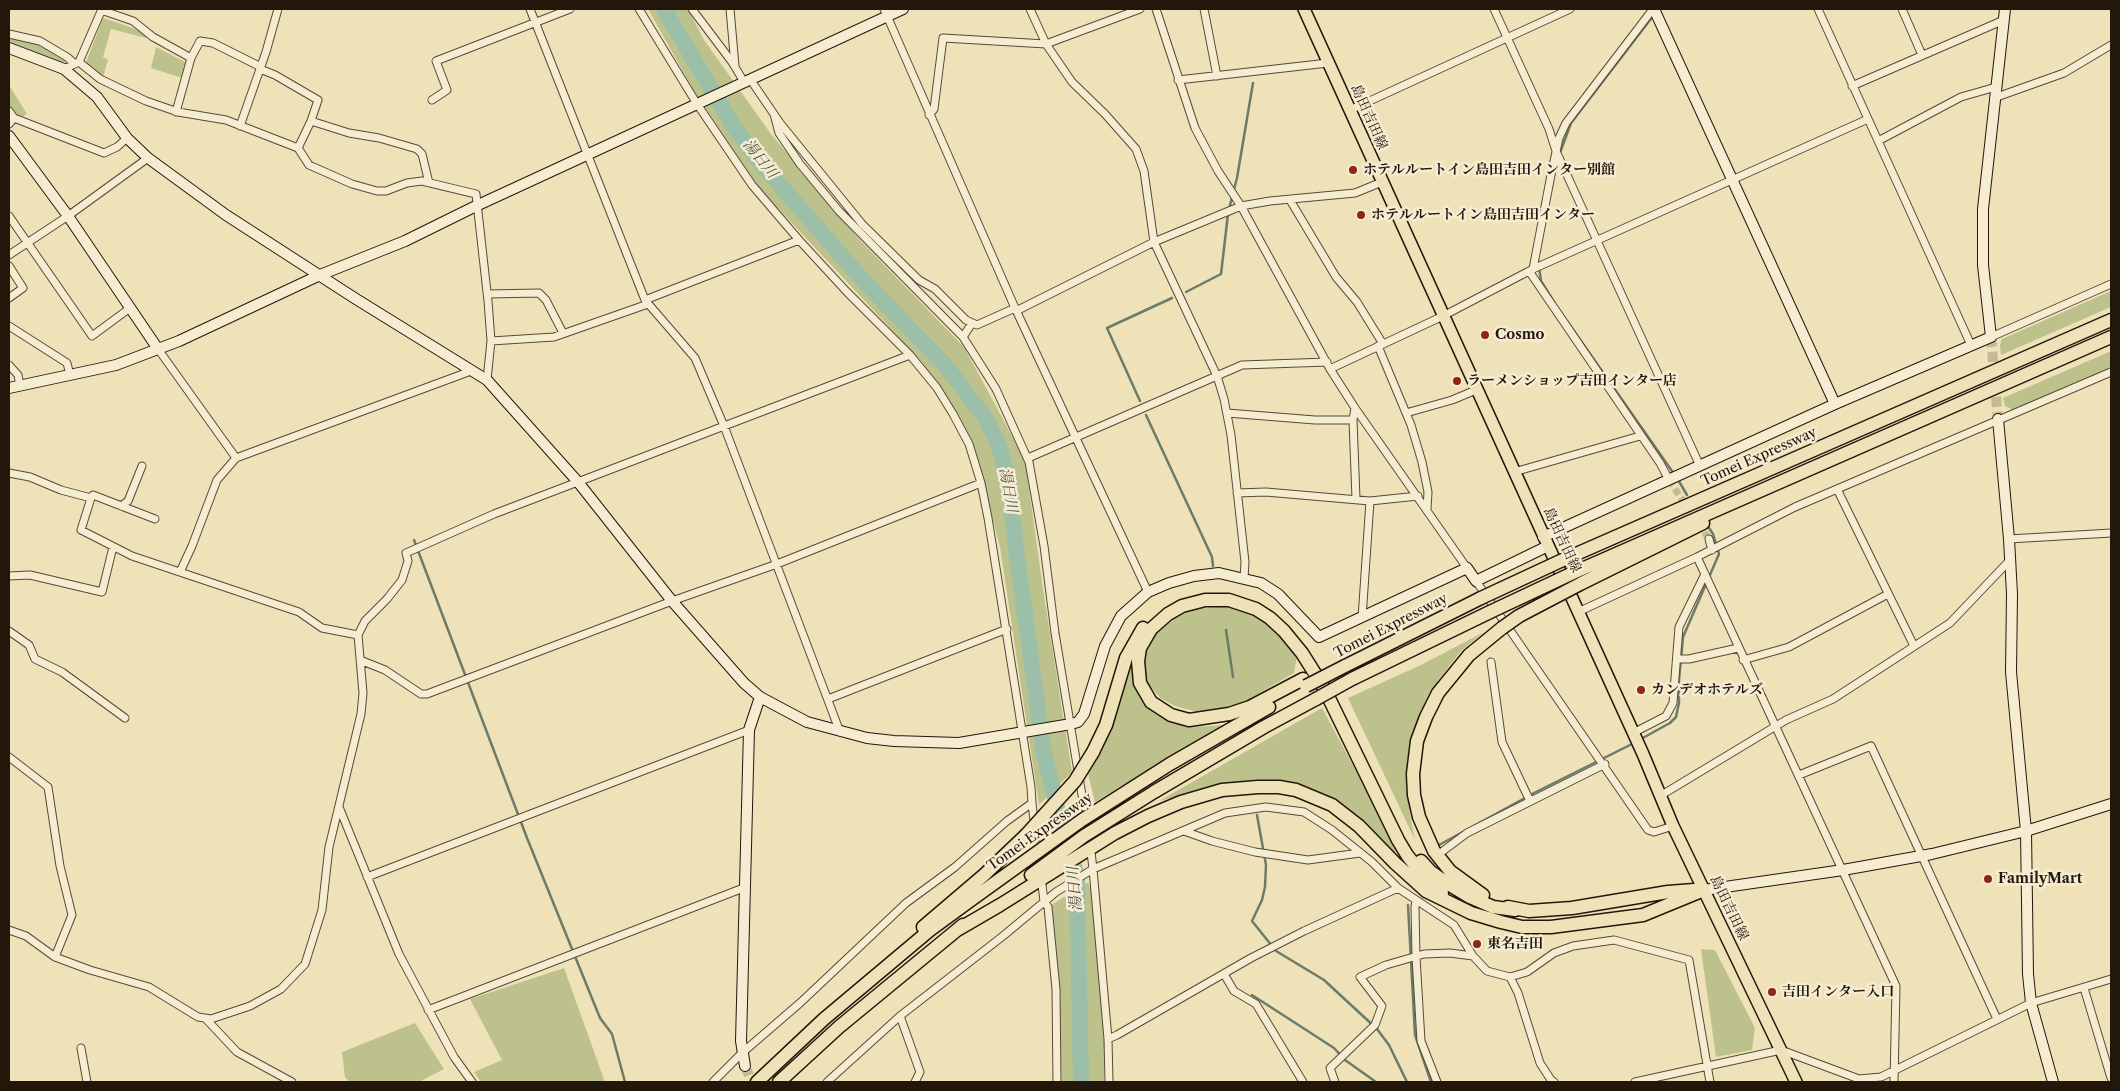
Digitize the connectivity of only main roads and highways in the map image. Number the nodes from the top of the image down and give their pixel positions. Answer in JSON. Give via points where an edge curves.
{"nodes":[{"id":1,"x":1304,"y":9,"type":"edge"},
{"id":2,"x":2111,"y":320,"type":"edge"},
{"id":3,"x":2111,"y":338,"type":"edge"},
{"id":4,"x":1822,"y":464,"type":"junction"},
{"id":5,"x":1304,"y":683,"type":"junction"},
{"id":6,"x":1035,"y":841,"type":"junction"},
{"id":7,"x":1045,"y":875,"type":"junction"},
{"id":8,"x":1704,"y":890,"type":"junction"},
{"id":9,"x":1457,"y":906,"type":"junction"},
{"id":10,"x":1515,"y":910,"type":"junction"},
{"id":11,"x":824,"y":1019,"type":"junction"},
{"id":12,"x":757,"y":1082,"type":"edge"},
{"id":13,"x":779,"y":1082,"type":"edge"},
{"id":14,"x":1796,"y":1082,"type":"edge"}],
"edges":[{"from":1,"to":8,"type":"main road","name":"島田吉田線"},
{"from":2,"to":5,"type":"highway","name":"Tomei Expressway","bridge":true,"via":[[1567,558]]},
{"from":3,"to":4,"type":"highway","name":"Tomei Expressway"},
{"from":4,"to":7,"type":"highway","name":"Tomei Expressway","bridge":true,"via":[[1575,572],[1352,679],[1219,752],[1084,836]]},
{"from":4,"to":10,"type":"highway","bridge":true,"via":[[1519,616],[1468,655],[1447,680],[1431,705],[1416,746],[1413,784],[1419,817],[1428,840],[1450,871],[1488,898]]},
{"from":5,"to":6,"type":"highway","name":"Tomei Expressway","via":[[1082,820]]},
{"from":5,"to":9,"type":"highway","via":[[1229,714],[1189,720],[1171,715],[1151,702],[1140,683],[1140,648],[1151,629],[1168,614],[1182,606],[1205,600],[1229,600],[1270,618],[1302,653],[1324,688],[1407,855],[1428,882]]},
{"from":6,"to":10,"type":"highway","bridge":true,"via":[[1093,752],[1106,725],[1131,646],[1148,623],[1172,604],[1194,594],[1225,592],[1247,598],[1279,616],[1312,654],[1344,710],[1404,834],[1431,872],[1470,897],[1493,907]]},
{"from":6,"to":11,"type":"highway","name":"Tomei Expressway"},
{"from":6,"to":11,"type":"highway","via":[[984,875],[931,919]]},
{"from":7,"to":9,"type":"highway","via":[[1148,816],[1181,802],[1222,790],[1280,787],[1308,794],[1332,805],[1360,826],[1417,884]]},
{"from":7,"to":13,"type":"highway","name":"Tomei Expressway","via":[[957,930],[839,1027]]},
{"from":8,"to":9,"type":"highway","via":[[1643,914],[1551,927],[1522,927]]},
{"from":8,"to":10,"type":"highway","via":[[1668,892],[1572,908]]},
{"from":8,"to":14,"type":"main road","name":"島田吉田線"},
{"from":11,"to":12,"type":"highway","name":"Tomei Expressway"}]}
